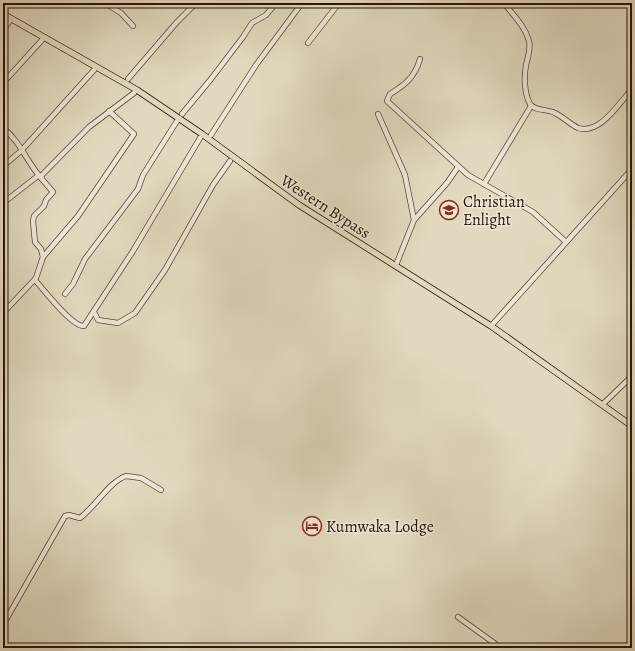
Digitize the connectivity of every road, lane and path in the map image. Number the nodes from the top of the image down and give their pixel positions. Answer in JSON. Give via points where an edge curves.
{"nodes":[{"id":1,"x":105,"y":3,"type":"edge"},
{"id":2,"x":183,"y":3,"type":"edge"},
{"id":3,"x":196,"y":3,"type":"edge"},
{"id":4,"x":276,"y":3,"type":"edge"},
{"id":5,"x":302,"y":3,"type":"edge"},
{"id":6,"x":339,"y":3,"type":"edge"},
{"id":7,"x":504,"y":3,"type":"edge"},
{"id":8,"x":192,"y":7,"type":"junction"},
{"id":9,"x":3,"y":14,"type":"edge"},
{"id":10,"x":9,"y":22,"type":"dead end"},
{"id":11,"x":133,"y":26,"type":"dead end"},
{"id":12,"x":3,"y":30,"type":"edge"},
{"id":13,"x":42,"y":40,"type":"dead end"},
{"id":14,"x":308,"y":43,"type":"dead end"},
{"id":15,"x":420,"y":59,"type":"dead end"},
{"id":16,"x":94,"y":70,"type":"dead end"},
{"id":17,"x":128,"y":79,"type":"dead end"},
{"id":18,"x":3,"y":83,"type":"edge"},
{"id":19,"x":632,"y":89,"type":"edge"},
{"id":20,"x":134,"y":93,"type":"dead end"},
{"id":21,"x":531,"y":106,"type":"junction"},
{"id":22,"x":109,"y":111,"type":"junction"},
{"id":23,"x":182,"y":114,"type":"dead end"},
{"id":24,"x":378,"y":114,"type":"dead end"},
{"id":25,"x":177,"y":121,"type":"dead end"},
{"id":26,"x":3,"y":128,"type":"edge"},
{"id":27,"x":211,"y":135,"type":"dead end"},
{"id":28,"x":200,"y":138,"type":"dead end"},
{"id":29,"x":21,"y":151,"type":"junction"},
{"id":30,"x":230,"y":161,"type":"dead end"},
{"id":31,"x":3,"y":166,"type":"edge"},
{"id":32,"x":458,"y":166,"type":"junction"},
{"id":33,"x":632,"y":169,"type":"edge"},
{"id":34,"x":40,"y":176,"type":"junction"},
{"id":35,"x":484,"y":184,"type":"junction"},
{"id":36,"x":3,"y":203,"type":"edge"},
{"id":37,"x":414,"y":220,"type":"junction"},
{"id":38,"x":566,"y":242,"type":"junction"},
{"id":39,"x":43,"y":257,"type":"junction"},
{"id":40,"x":396,"y":265,"type":"junction"},
{"id":41,"x":35,"y":280,"type":"junction"},
{"id":42,"x":65,"y":294,"type":"dead end"},
{"id":43,"x":94,"y":312,"type":"junction"},
{"id":44,"x":3,"y":313,"type":"edge"},
{"id":45,"x":491,"y":326,"type":"junction"},
{"id":46,"x":632,"y":376,"type":"edge"},
{"id":47,"x":603,"y":404,"type":"junction"},
{"id":48,"x":632,"y":426,"type":"edge"},
{"id":49,"x":161,"y":490,"type":"dead end"},
{"id":50,"x":458,"y":617,"type":"dead end"},
{"id":51,"x":3,"y":625,"type":"edge"},
{"id":52,"x":501,"y":648,"type":"edge"}],
"edges":[{"from":1,"to":11,"type":"street","via":[[121,13]]},
{"from":2,"to":8,"type":"street"},
{"from":3,"to":8,"type":"street"},
{"from":4,"to":23,"type":"street","via":[[266,15],[252,23],[243,38]]},
{"from":5,"to":27,"type":"street","via":[[256,65]]},
{"from":6,"to":14,"type":"street"},
{"from":7,"to":21,"type":"street","via":[[524,27],[530,43],[524,78]]},
{"from":8,"to":17,"type":"street"},
{"from":9,"to":40,"type":"main road","name":"Western Bypass","via":[[137,90],[299,205]]},
{"from":10,"to":12,"type":"street"},
{"from":13,"to":18,"type":"street"},
{"from":15,"to":32,"type":"street","via":[[409,80],[390,94],[387,101]]},
{"from":16,"to":29,"type":"street"},
{"from":19,"to":21,"type":"street","via":[[602,123],[592,128],[577,127],[555,113]]},
{"from":20,"to":22,"type":"street"},
{"from":21,"to":35,"type":"street"},
{"from":22,"to":34,"type":"street","via":[[89,126]]},
{"from":22,"to":39,"type":"street","via":[[134,134],[78,216]]},
{"from":24,"to":37,"type":"street","via":[[405,175]]},
{"from":25,"to":42,"type":"street","via":[[143,175],[138,189],[85,259]]},
{"from":26,"to":29,"type":"street","via":[[17,140]]},
{"from":28,"to":43,"type":"street"},
{"from":29,"to":31,"type":"street"},
{"from":29,"to":34,"type":"street"},
{"from":30,"to":43,"type":"street","via":[[213,185],[165,270],[135,313],[118,323],[98,320]]},
{"from":32,"to":35,"type":"street"},
{"from":32,"to":37,"type":"street","via":[[447,183]]},
{"from":33,"to":38,"type":"street"},
{"from":34,"to":36,"type":"street"},
{"from":34,"to":39,"type":"street","via":[[53,192],[33,221],[35,242]]},
{"from":35,"to":38,"type":"street","via":[[533,212]]},
{"from":37,"to":40,"type":"street"},
{"from":38,"to":45,"type":"street"},
{"from":39,"to":41,"type":"street"},
{"from":40,"to":45,"type":"main road","name":"Western Bypass"},
{"from":41,"to":43,"type":"street","via":[[57,306],[80,326],[84,326]]},
{"from":41,"to":44,"type":"street"},
{"from":45,"to":47,"type":"main road","name":"Western Bypass"},
{"from":46,"to":47,"type":"street"},
{"from":47,"to":48,"type":"main road","name":"Western Bypass"},
{"from":49,"to":51,"type":"street","via":[[141,478],[126,476],[115,482],[91,510],[80,518],[65,516]]},
{"from":50,"to":52,"type":"street"}]}
